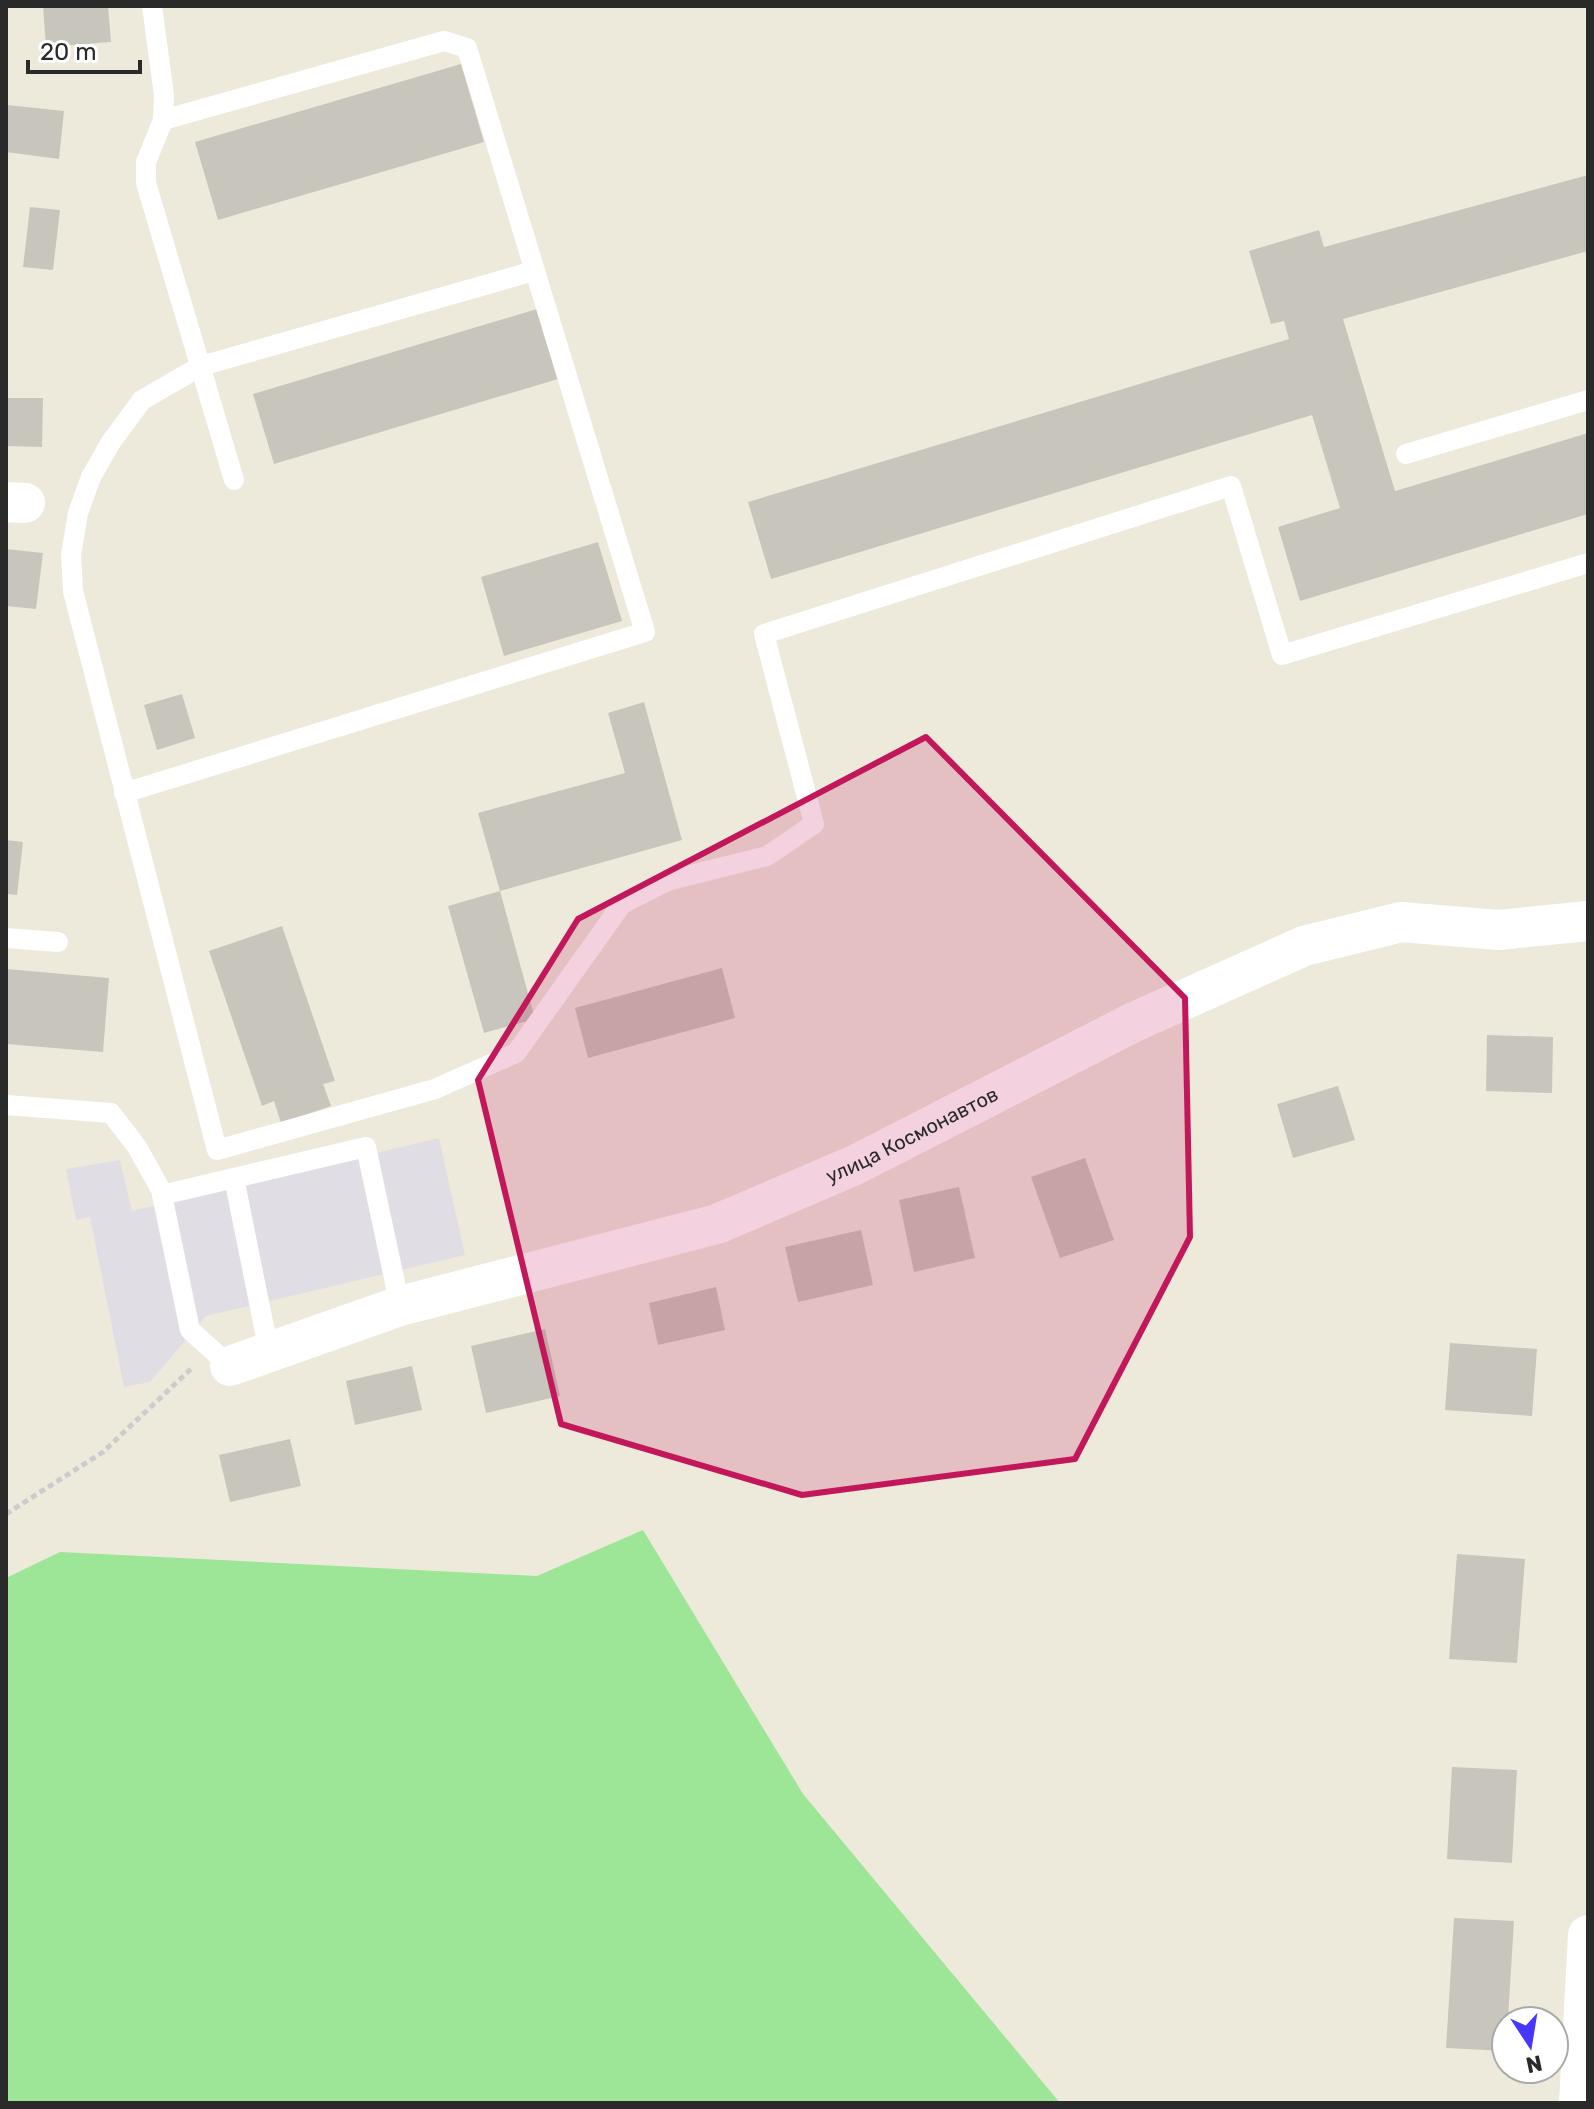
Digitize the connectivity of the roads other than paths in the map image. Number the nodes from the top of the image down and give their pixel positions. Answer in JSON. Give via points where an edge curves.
{"nodes":[{"id":1,"x":152,"y":6,"type":"edge"},
{"id":2,"x":163,"y":120,"type":"junction"},
{"id":3,"x":534,"y":271,"type":"junction"},
{"id":4,"x":201,"y":366,"type":"junction"},
{"id":5,"x":1588,"y":400,"type":"edge"},
{"id":6,"x":1406,"y":454,"type":"dead end"},
{"id":7,"x":234,"y":480,"type":"dead end"},
{"id":8,"x":1588,"y":563,"type":"edge"},
{"id":9,"x":124,"y":793,"type":"junction"},
{"id":10,"x":1588,"y":921,"type":"edge"},
{"id":11,"x":6,"y":938,"type":"edge"},
{"id":12,"x":58,"y":942,"type":"dead end"},
{"id":13,"x":6,"y":1105,"type":"edge"},
{"id":14,"x":234,"y":1178,"type":"junction"},
{"id":15,"x":162,"y":1195,"type":"junction"},
{"id":16,"x":400,"y":1306,"type":"junction"},
{"id":17,"x":269,"y":1352,"type":"junction"},
{"id":18,"x":221,"y":1358,"type":"joint"},
{"id":19,"x":1588,"y":1935,"type":"edge"},
{"id":20,"x":1579,"y":2103,"type":"edge"}],
"edges":[{"from":1,"to":2,"type":"lane"},
{"from":2,"to":3,"type":"lane","via":[[444,41],[467,48]]},
{"from":2,"to":4,"type":"lane","via":[[146,162],[146,183]]},
{"from":3,"to":4,"type":"lane"},
{"from":3,"to":9,"type":"lane","via":[[645,632]]},
{"from":4,"to":7,"type":"lane"},
{"from":4,"to":9,"type":"lane","via":[[142,400],[91,477],[78,513],[71,555],[73,591]]},
{"from":5,"to":6,"type":"lane"},
{"from":8,"to":9,"type":"lane","via":[[1282,655],[1231,486],[764,634],[814,824],[767,856],[667,881],[622,904],[516,1053],[435,1089],[217,1150]]},
{"from":10,"to":16,"type":"street","name":"улица Космонавтов","via":[[1499,930],[1401,922],[1304,946],[1132,1023],[855,1165],[717,1224]]},
{"from":11,"to":12,"type":"lane"},
{"from":13,"to":15,"type":"lane","via":[[111,1113],[137,1147]]},
{"from":14,"to":15,"type":"lane"},
{"from":14,"to":16,"type":"lane","via":[[366,1147]]},
{"from":14,"to":17,"type":"lane"},
{"from":15,"to":18,"type":"lane","via":[[190,1330]]},
{"from":16,"to":17,"type":"street","name":"улица Космонавтов"},
{"from":17,"to":18,"type":"street","name":"улица Космонавтов"},
{"from":19,"to":20,"type":"street"}]}
